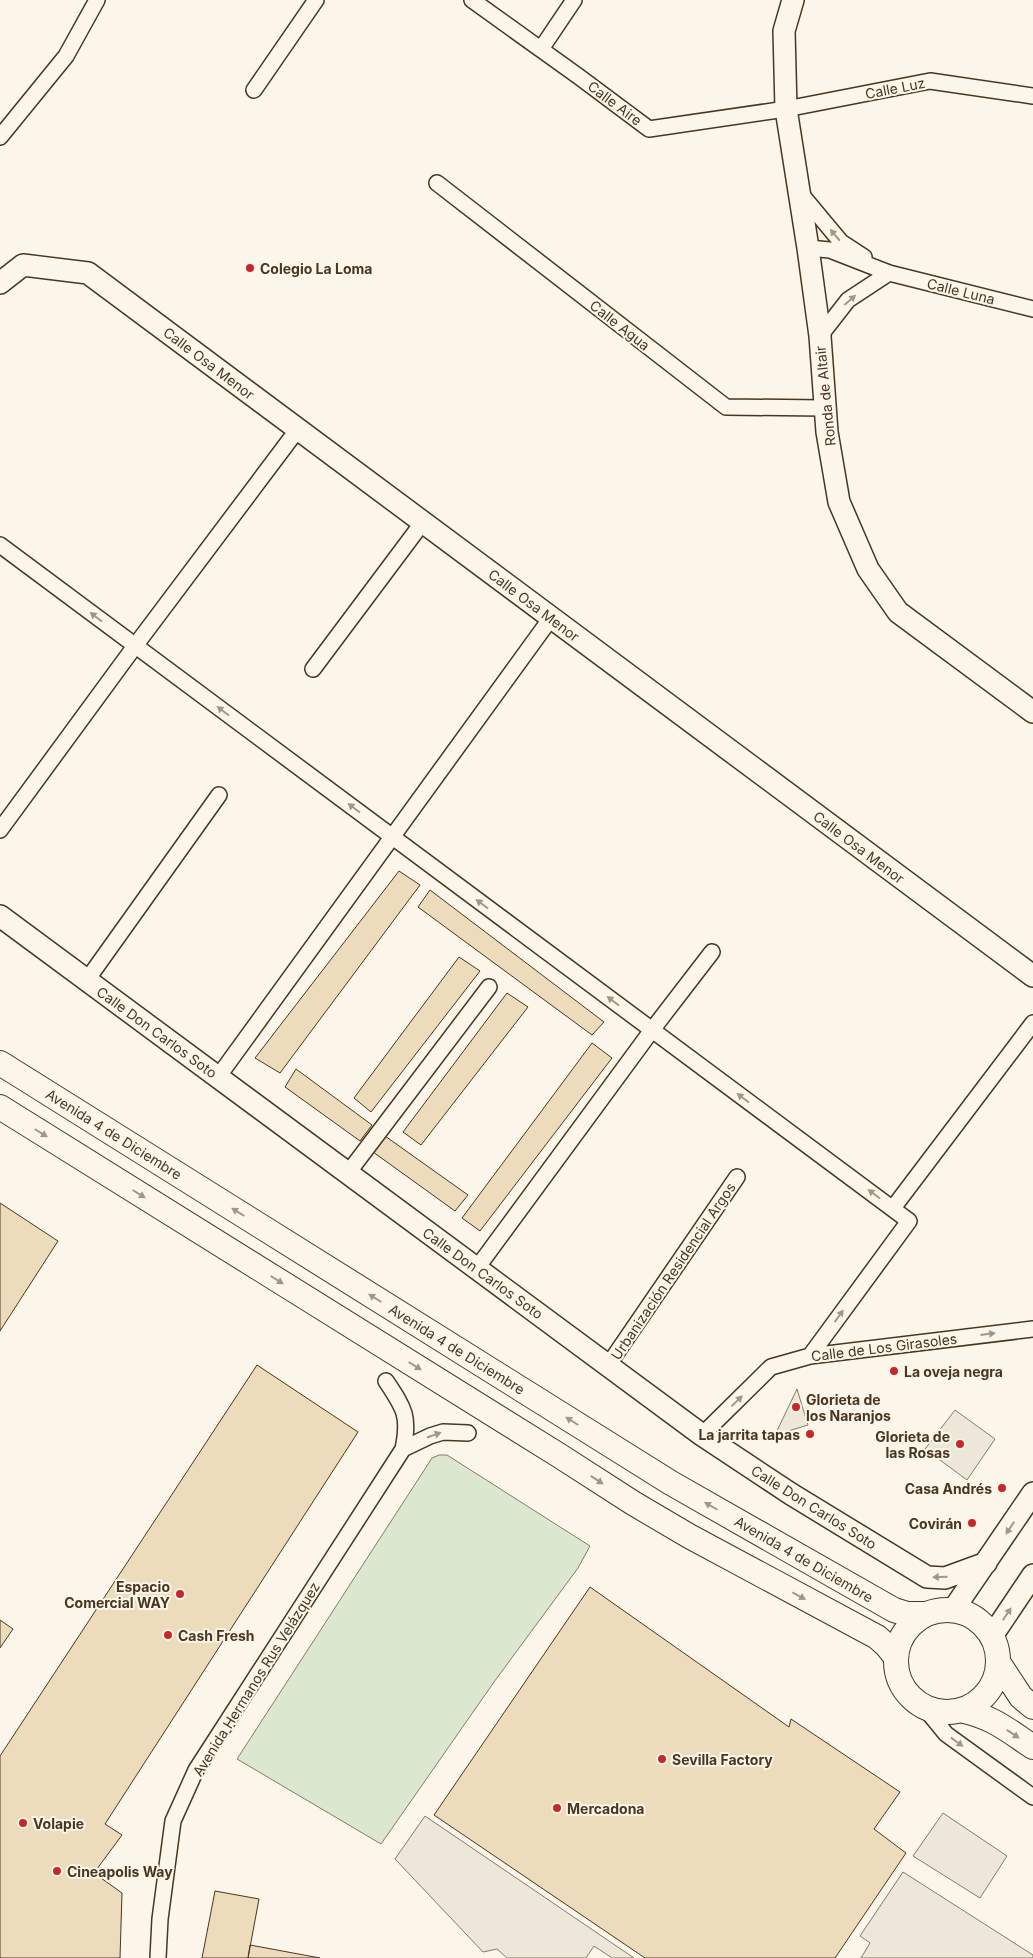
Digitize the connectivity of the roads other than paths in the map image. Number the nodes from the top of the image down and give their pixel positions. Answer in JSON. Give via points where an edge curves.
{"nodes":[{"id":1,"x":97,"y":0,"type":"edge"},
{"id":2,"x":316,"y":0,"type":"edge"},
{"id":3,"x":472,"y":0,"type":"edge"},
{"id":4,"x":574,"y":0,"type":"edge"},
{"id":5,"x":794,"y":0,"type":"edge"},
{"id":6,"x":541,"y":49,"type":"junction"},
{"id":7,"x":254,"y":90,"type":"dead end"},
{"id":8,"x":1033,"y":96,"type":"edge"},
{"id":9,"x":786,"y":110,"type":"junction"},
{"id":10,"x":0,"y":137,"type":"edge"},
{"id":11,"x":437,"y":183,"type":"dead end"},
{"id":12,"x":800,"y":194,"type":"junction"},
{"id":13,"x":808,"y":248,"type":"junction"},
{"id":14,"x":889,"y":273,"type":"junction"},
{"id":15,"x":0,"y":284,"type":"edge"},
{"id":16,"x":1033,"y":309,"type":"edge"},
{"id":17,"x":820,"y":336,"type":"junction"},
{"id":18,"x":824,"y":408,"type":"junction"},
{"id":19,"x":298,"y":429,"type":"junction"},
{"id":20,"x":423,"y":522,"type":"junction"},
{"id":21,"x":0,"y":546,"type":"edge"},
{"id":22,"x":551,"y":618,"type":"junction"},
{"id":23,"x":135,"y":646,"type":"junction"},
{"id":24,"x":313,"y":669,"type":"dead end"},
{"id":25,"x":1033,"y":712,"type":"edge"},
{"id":26,"x":219,"y":795,"type":"dead end"},
{"id":27,"x":0,"y":830,"type":"edge"},
{"id":28,"x":393,"y":838,"type":"junction"},
{"id":29,"x":0,"y":916,"type":"edge"},
{"id":30,"x":712,"y":952,"type":"dead end"},
{"id":31,"x":1033,"y":976,"type":"edge"},
{"id":32,"x":87,"y":980,"type":"junction"},
{"id":33,"x":489,"y":987,"type":"dead end"},
{"id":34,"x":1033,"y":1022,"type":"edge"},
{"id":35,"x":652,"y":1030,"type":"junction"},
{"id":36,"x":0,"y":1063,"type":"edge"},
{"id":37,"x":218,"y":1077,"type":"junction"},
{"id":38,"x":0,"y":1107,"type":"edge"},
{"id":39,"x":348,"y":1173,"type":"junction"},
{"id":40,"x":737,"y":1177,"type":"dead end"},
{"id":41,"x":893,"y":1208,"type":"junction"},
{"id":42,"x":477,"y":1268,"type":"junction"},
{"id":43,"x":1033,"y":1329,"type":"edge"},
{"id":44,"x":810,"y":1356,"type":"junction"},
{"id":45,"x":608,"y":1364,"type":"junction"},
{"id":46,"x":386,"y":1382,"type":"dead end"},
{"id":47,"x":468,"y":1433,"type":"dead end"},
{"id":48,"x":702,"y":1435,"type":"junction"},
{"id":49,"x":403,"y":1449,"type":"junction"},
{"id":50,"x":1033,"y":1493,"type":"edge"},
{"id":51,"x":986,"y":1563,"type":"junction"},
{"id":52,"x":1029,"y":1589,"type":"edge"},
{"id":53,"x":953,"y":1610,"type":"junction"},
{"id":54,"x":924,"y":1614,"type":"junction"},
{"id":55,"x":992,"y":1636,"type":"junction"},
{"id":56,"x":895,"y":1656,"type":"junction"},
{"id":57,"x":998,"y":1662,"type":"junction"},
{"id":58,"x":924,"y":1707,"type":"junction"},
{"id":59,"x":1033,"y":1707,"type":"edge"},
{"id":60,"x":960,"y":1710,"type":"junction"},
{"id":61,"x":1033,"y":1747,"type":"edge"},
{"id":62,"x":1033,"y":1798,"type":"edge"},
{"id":63,"x":158,"y":1958,"type":"edge"}],
"edges":[{"from":1,"to":10,"type":"street","via":[[66,56]]},
{"from":2,"to":7,"type":"street"},
{"from":3,"to":6,"type":"street","name":"Calle Aire"},
{"from":4,"to":6,"type":"street"},
{"from":5,"to":9,"type":"street","name":"Ronda de Altair","via":[[784,31]]},
{"from":6,"to":9,"type":"street","name":"Calle Aire","via":[[649,129]]},
{"from":8,"to":9,"type":"street","name":"Calle Luz","via":[[930,81]]},
{"from":9,"to":12,"type":"street","name":"Ronda de Altair"},
{"from":11,"to":18,"type":"street","name":"Calle Agua","via":[[726,407]]},
{"from":12,"to":13,"type":"street","name":"Ronda de Altair"},
{"from":14,"to":12,"type":"street","name":"Calle Luna","one_way":true,"via":[[841,242]]},
{"from":13,"to":14,"type":"street","name":"Calle Luna","via":[[830,250]]},
{"from":13,"to":17,"type":"street","name":"Ronda de Altair"},
{"from":14,"to":16,"type":"street","name":"Calle Luna"},
{"from":17,"to":14,"type":"street","one_way":true,"via":[[848,300]]},
{"from":15,"to":19,"type":"street","name":"Calle Osa Menor","via":[[23,265],[88,273]]},
{"from":17,"to":18,"type":"street","name":"Ronda de Altair"},
{"from":18,"to":25,"type":"street","name":"Ronda de Altair","via":[[839,502],[868,569],[880,588],[898,612]]},
{"from":19,"to":20,"type":"street","name":"Calle Osa Menor"},
{"from":19,"to":23,"type":"street"},
{"from":20,"to":22,"type":"street","name":"Calle Osa Menor"},
{"from":20,"to":24,"type":"street"},
{"from":23,"to":21,"type":"street","one_way":true},
{"from":22,"to":28,"type":"street"},
{"from":22,"to":31,"type":"street","name":"Calle Osa Menor"},
{"from":23,"to":27,"type":"street"},
{"from":28,"to":23,"type":"street","one_way":true},
{"from":26,"to":32,"type":"street"},
{"from":35,"to":28,"type":"street","one_way":true},
{"from":28,"to":37,"type":"street"},
{"from":29,"to":32,"type":"street","name":"Calle Don Carlos Soto"},
{"from":30,"to":35,"type":"street"},
{"from":32,"to":37,"type":"street","name":"Calle Don Carlos Soto"},
{"from":33,"to":39,"type":"street"},
{"from":34,"to":41,"type":"street"},
{"from":41,"to":35,"type":"street","one_way":true},
{"from":35,"to":42,"type":"street"},
{"from":54,"to":36,"type":"main road","name":"Avenida 4 de Diciembre","one_way":true,"via":[[894,1610],[671,1483]]},
{"from":37,"to":39,"type":"street","name":"Calle Don Carlos Soto"},
{"from":38,"to":56,"type":"main road","one_way":true,"via":[[632,1503],[877,1637]]},
{"from":39,"to":42,"type":"street","name":"Calle Don Carlos Soto"},
{"from":40,"to":45,"type":"street","name":"Urbanización Residencial Argos"},
{"from":44,"to":41,"type":"street","one_way":true,"via":[[909,1221]]},
{"from":42,"to":45,"type":"street","name":"Calle Don Carlos Soto"},
{"from":44,"to":43,"type":"street","name":"Calle de Los Girasoles","one_way":true},
{"from":48,"to":44,"type":"street","name":"Calle de Los Girasoles","one_way":true,"via":[[771,1367]]},
{"from":45,"to":48,"type":"street","name":"Calle Don Carlos Soto"},
{"from":46,"to":49,"type":"street","name":"Avenida Hermanos Rus Velázquez","via":[[407,1420]]},
{"from":49,"to":47,"type":"street","one_way":true,"via":[[443,1432]]},
{"from":51,"to":48,"type":"street","name":"Calle Don Carlos Soto","one_way":true,"via":[[945,1578],[927,1577]]},
{"from":49,"to":63,"type":"street","name":"Avenida Hermanos Rus Velázquez","via":[[196,1770],[173,1821]]},
{"from":50,"to":51,"type":"street","one_way":true},
{"from":51,"to":53,"type":"street"},
{"from":55,"to":52,"type":"street","one_way":true},
{"from":53,"to":54,"type":"main road"},
{"from":53,"to":55,"type":"main road","via":[[969,1615]]},
{"from":54,"to":56,"type":"main road","via":[[906,1629]]},
{"from":55,"to":57,"type":"main road"},
{"from":56,"to":58,"type":"main road","via":[[902,1686]]},
{"from":57,"to":59,"type":"main road","via":[[1021,1697]]},
{"from":57,"to":60,"type":"main road","via":[[984,1695]]},
{"from":58,"to":60,"type":"main road","via":[[948,1712]]},
{"from":58,"to":62,"type":"street","one_way":true,"via":[[946,1734]]},
{"from":60,"to":61,"type":"main road","one_way":true,"via":[[994,1720]]}]}
